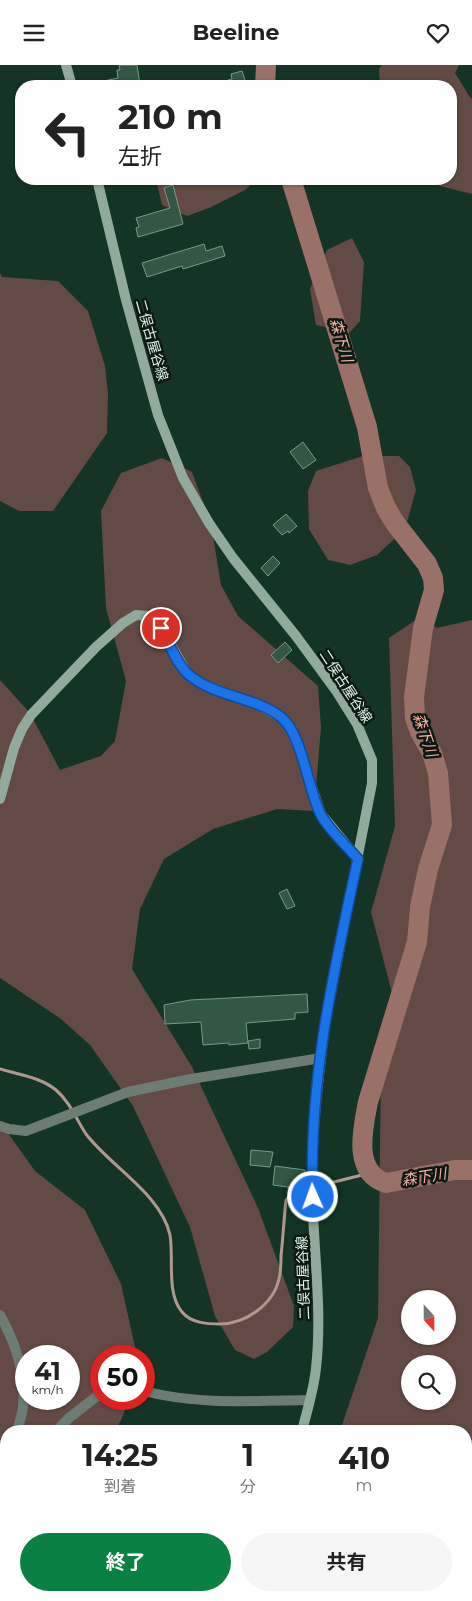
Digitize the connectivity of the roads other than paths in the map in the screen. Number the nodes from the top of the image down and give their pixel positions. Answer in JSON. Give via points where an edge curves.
{"nodes":[{"id":1,"x":66,"y":65,"type":"edge"},
{"id":2,"x":70,"y":80,"type":"edge"},
{"id":3,"x":98,"y":185,"type":"edge"},
{"id":4,"x":0,"y":799,"type":"edge"},
{"id":5,"x":358,"y":859,"type":"junction"},
{"id":6,"x":321,"y":1059,"type":"junction"},
{"id":7,"x":0,"y":1126,"type":"edge"},
{"id":8,"x":0,"y":1315,"type":"edge"},
{"id":9,"x":155,"y":1394,"type":"edge"},
{"id":10,"x":309,"y":1400,"type":"junction"},
{"id":11,"x":90,"y":1402,"type":"edge"},
{"id":12,"x":18,"y":1425,"type":"edge"},
{"id":13,"x":62,"y":1425,"type":"edge"},
{"id":14,"x":303,"y":1425,"type":"edge"}],
"edges":[{"from":1,"to":2,"type":"main road"},
{"from":3,"to":5,"type":"main road","name":"二俣古屋谷線","via":[[158,415],[183,478],[208,523],[233,558],[337,692],[357,724],[372,760],[372,783]]},
{"from":4,"to":5,"type":"main road","via":[[14,748],[31,715],[123,623],[136,615],[148,616],[161,628],[187,673],[202,684],[261,706],[282,718],[303,758],[321,814]]},
{"from":5,"to":6,"type":"main road","name":"二俣古屋谷線","via":[[339,947]]},
{"from":6,"to":7,"type":"street","via":[[128,1092],[26,1131]]},
{"from":6,"to":10,"type":"main road","name":"二俣古屋谷線","via":[[312,1179],[319,1325],[316,1369]]},
{"from":8,"to":12,"type":"street","via":[[19,1359],[24,1385]]},
{"from":9,"to":10,"type":"street","via":[[225,1401]]},
{"from":10,"to":14,"type":"main road","name":"二俣古屋谷線"},
{"from":11,"to":13,"type":"street"}]}
